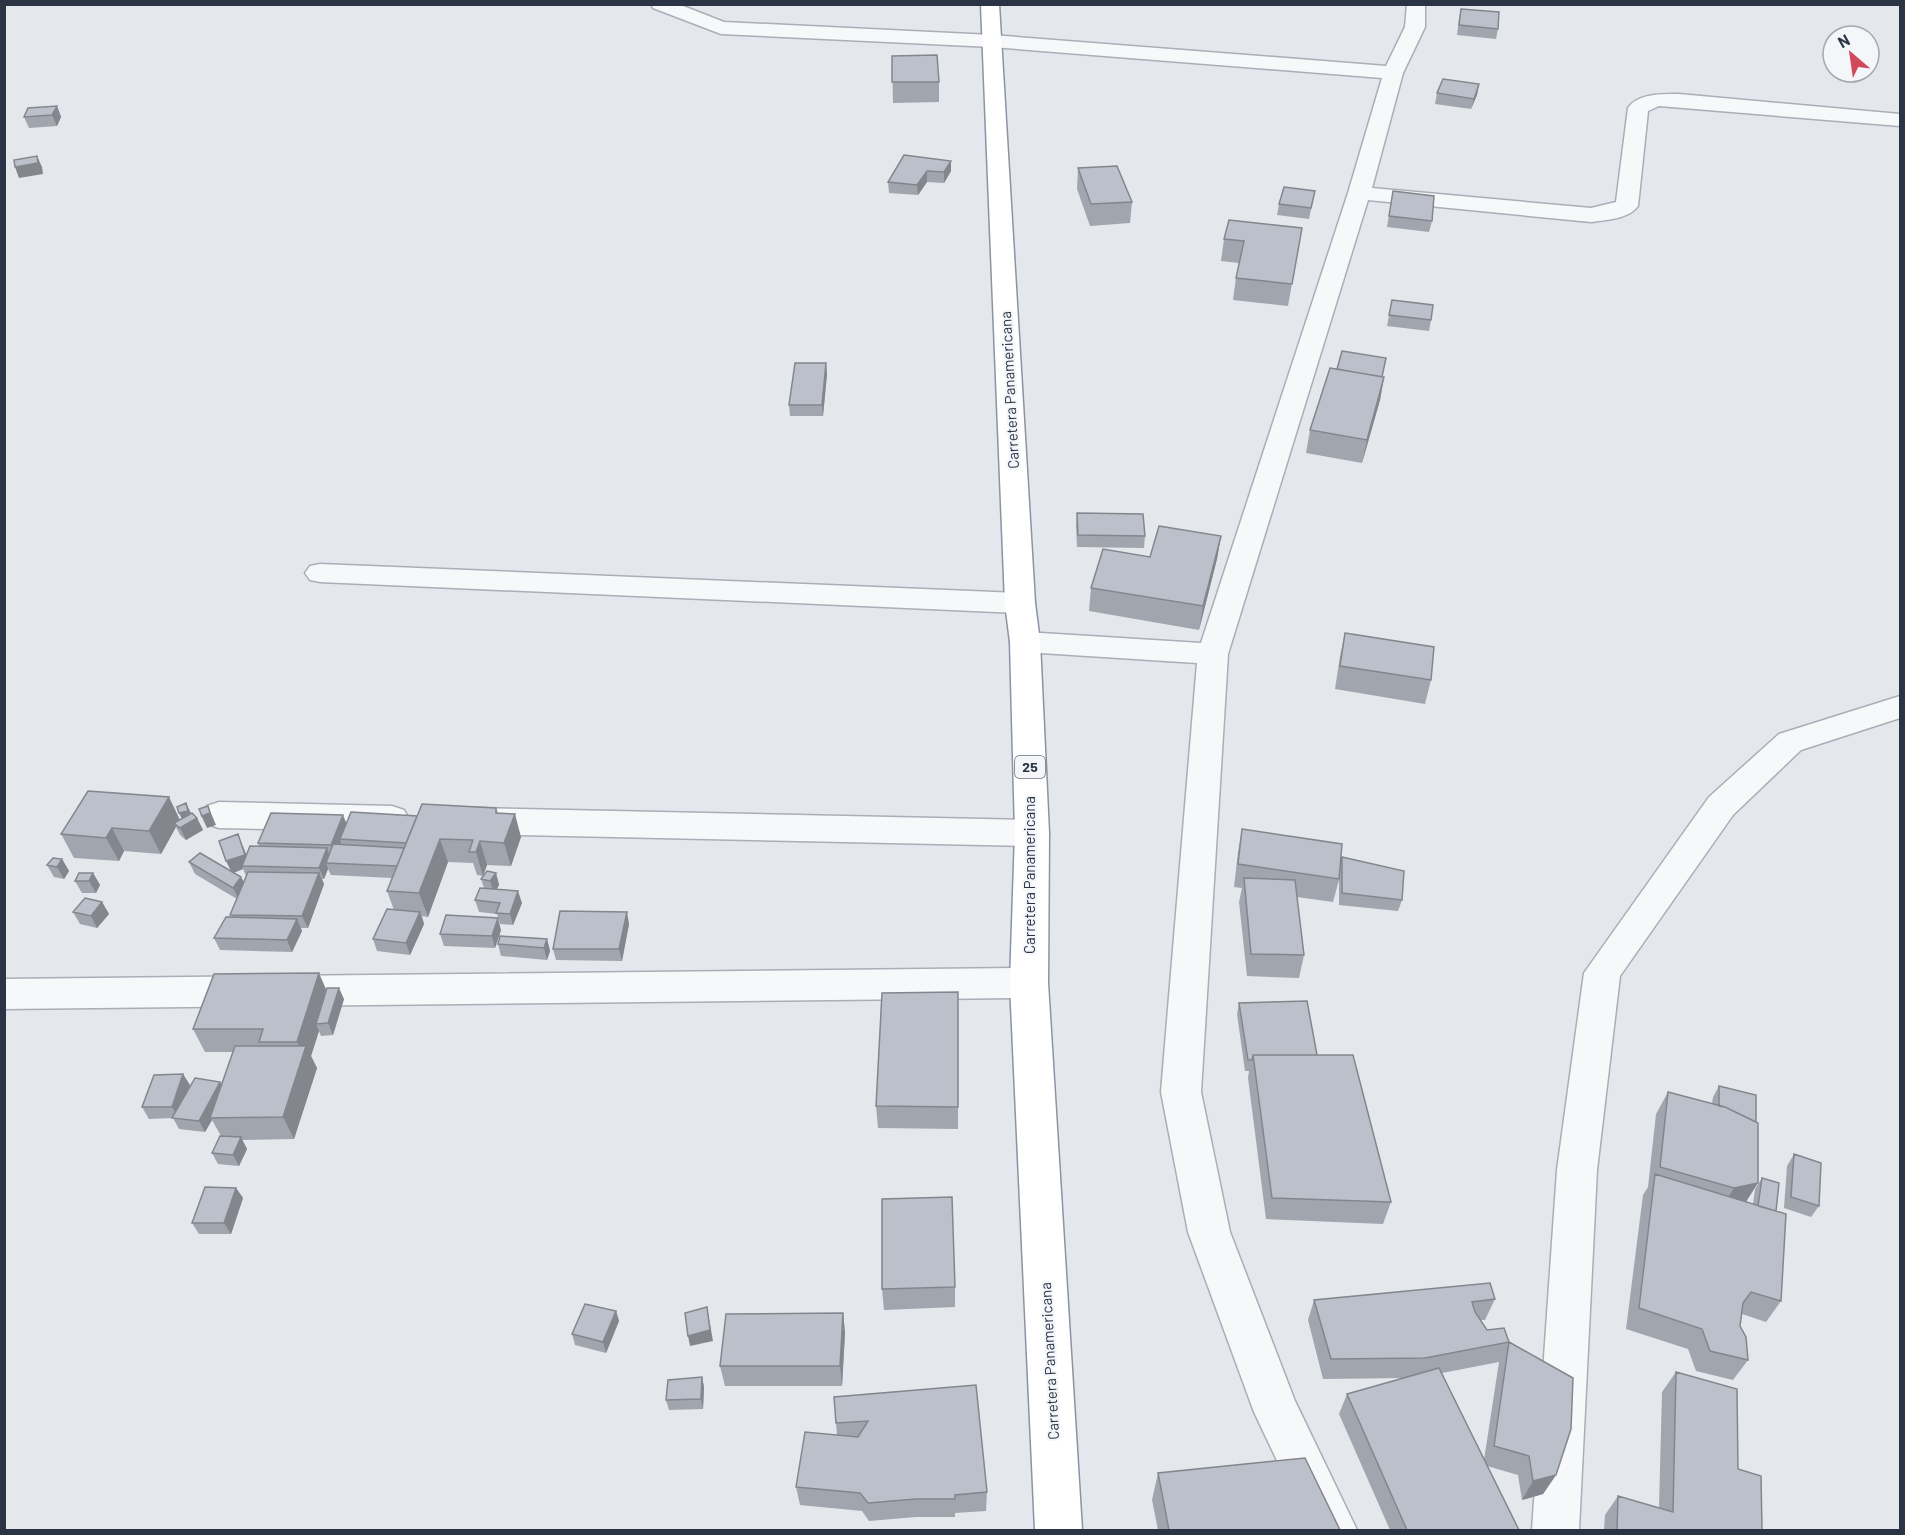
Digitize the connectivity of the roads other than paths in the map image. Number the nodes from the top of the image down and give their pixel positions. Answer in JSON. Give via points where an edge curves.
{"nodes":[{"id":1,"x":660,"y":4,"type":"edge"},
{"id":2,"x":990,"y":4,"type":"edge"},
{"id":3,"x":1416,"y":4,"type":"edge"},
{"id":4,"x":992,"y":41,"type":"junction"},
{"id":5,"x":1393,"y":73,"type":"junction"},
{"id":6,"x":1900,"y":120,"type":"edge"},
{"id":7,"x":1359,"y":193,"type":"junction"},
{"id":8,"x":320,"y":573,"type":"dead end"},
{"id":9,"x":1020,"y":603,"type":"junction"},
{"id":10,"x":1025,"y":642,"type":"junction"},
{"id":11,"x":1213,"y":654,"type":"junction"},
{"id":12,"x":1900,"y":707,"type":"edge"},
{"id":13,"x":219,"y":815,"type":"dead end"},
{"id":14,"x":1032,"y":833,"type":"junction"},
{"id":15,"x":1029,"y":983,"type":"junction"},
{"id":16,"x":4,"y":994,"type":"edge"},
{"id":17,"x":1059,"y":1530,"type":"edge"},
{"id":18,"x":1334,"y":1530,"type":"edge"},
{"id":19,"x":1555,"y":1530,"type":"edge"}],
"edges":[{"from":1,"to":4,"type":"street","via":[[721,28]]},
{"from":2,"to":4,"type":"highway","name":"Carretera Panamericana","number":"25"},
{"from":3,"to":5,"type":"street","via":[[1415,27]]},
{"from":4,"to":5,"type":"street"},
{"from":4,"to":9,"type":"highway","name":"Carretera Panamericana","number":"25"},
{"from":5,"to":7,"type":"street"},
{"from":6,"to":7,"type":"street","via":[[1656,100],[1638,108],[1627,206],[1591,215]]},
{"from":7,"to":11,"type":"street"},
{"from":8,"to":9,"type":"street"},
{"from":9,"to":10,"type":"highway","name":"Carretera Panamericana","number":"25"},
{"from":10,"to":11,"type":"street"},
{"from":10,"to":14,"type":"highway","name":"Carretera Panamericana","number":"25"},
{"from":11,"to":18,"type":"street","via":[[1181,1092],[1209,1232],[1277,1412]]},
{"from":12,"to":19,"type":"street","via":[[1790,742],[1721,807],[1602,973],[1577,1170]]},
{"from":13,"to":14,"type":"street"},
{"from":14,"to":15,"type":"highway","name":"Carretera Panamericana","number":"25"},
{"from":15,"to":16,"type":"street"},
{"from":15,"to":17,"type":"highway","name":"Carretera Panamericana","number":"25"}]}
